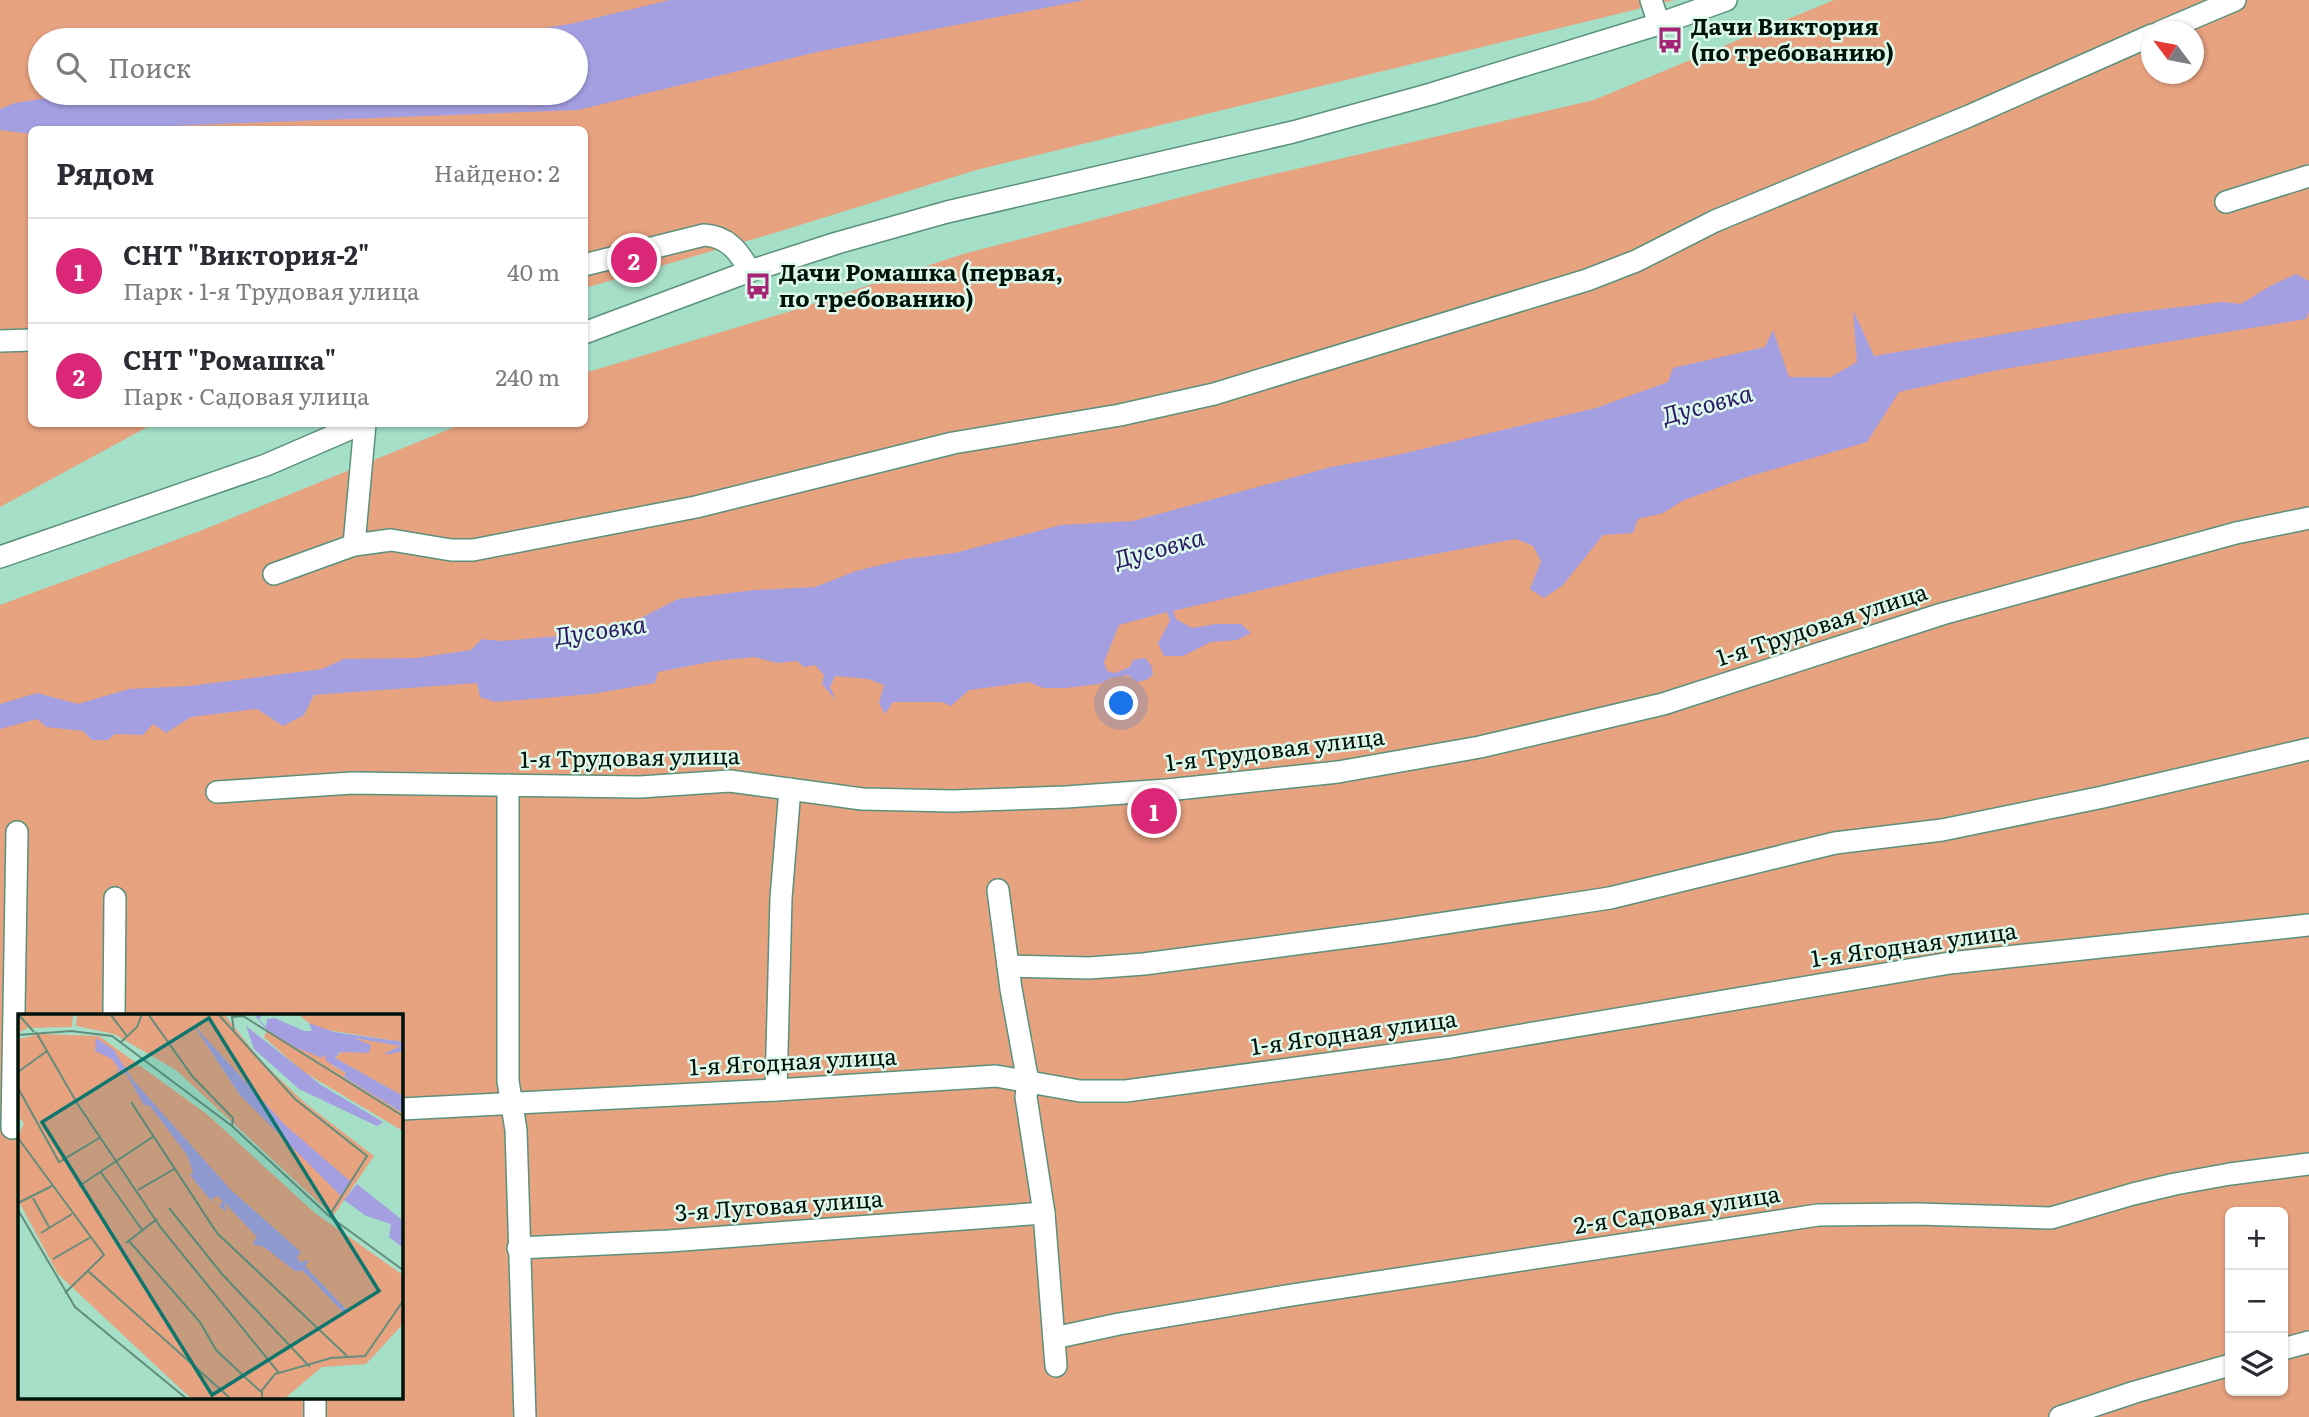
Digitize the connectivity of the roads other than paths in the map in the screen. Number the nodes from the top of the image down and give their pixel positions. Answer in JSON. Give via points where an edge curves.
{"nodes":[{"id":1,"x":1650,"y":0,"type":"edge"},
{"id":2,"x":1726,"y":0,"type":"edge"},
{"id":3,"x":2235,"y":0,"type":"edge"},
{"id":4,"x":2186,"y":21,"type":"edge"},
{"id":5,"x":1660,"y":24,"type":"junction"},
{"id":6,"x":2141,"y":39,"type":"edge"},
{"id":7,"x":2309,"y":176,"type":"edge"},
{"id":8,"x":2226,"y":202,"type":"dead end"},
{"id":9,"x":588,"y":264,"type":"edge"},
{"id":10,"x":750,"y":271,"type":"junction"},
{"id":11,"x":588,"y":332,"type":"edge"},
{"id":12,"x":28,"y":340,"type":"edge"},
{"id":13,"x":0,"y":341,"type":"edge"},
{"id":14,"x":356,"y":427,"type":"edge"},
{"id":15,"x":363,"y":427,"type":"edge"},
{"id":16,"x":2309,"y":518,"type":"edge"},
{"id":17,"x":354,"y":545,"type":"junction"},
{"id":18,"x":0,"y":557,"type":"edge"},
{"id":19,"x":274,"y":574,"type":"dead end"},
{"id":20,"x":2309,"y":749,"type":"edge"},
{"id":21,"x":509,"y":785,"type":"junction"},
{"id":22,"x":790,"y":789,"type":"junction"},
{"id":23,"x":217,"y":792,"type":"dead end"},
{"id":24,"x":17,"y":832,"type":"dead end"},
{"id":25,"x":998,"y":890,"type":"dead end"},
{"id":26,"x":115,"y":898,"type":"dead end"},
{"id":27,"x":2309,"y":925,"type":"edge"},
{"id":28,"x":1008,"y":966,"type":"junction"},
{"id":29,"x":114,"y":1014,"type":"edge"},
{"id":30,"x":1028,"y":1082,"type":"junction"},
{"id":31,"x":776,"y":1090,"type":"junction"},
{"id":32,"x":512,"y":1104,"type":"junction"},
{"id":33,"x":402,"y":1109,"type":"edge"},
{"id":34,"x":10,"y":1128,"type":"edge"},
{"id":35,"x":2309,"y":1164,"type":"edge"},
{"id":36,"x":1044,"y":1213,"type":"junction"},
{"id":37,"x":518,"y":1248,"type":"junction"},
{"id":38,"x":1054,"y":1338,"type":"junction"},
{"id":39,"x":2309,"y":1342,"type":"edge"},
{"id":40,"x":2288,"y":1348,"type":"edge"},
{"id":41,"x":1056,"y":1366,"type":"dead end"},
{"id":42,"x":2225,"y":1366,"type":"edge"},
{"id":43,"x":525,"y":1417,"type":"edge"},
{"id":44,"x":2060,"y":1417,"type":"edge"}],
"edges":[{"from":1,"to":5,"type":"street"},
{"from":2,"to":5,"type":"street"},
{"from":3,"to":4,"type":"street"},
{"from":5,"to":10,"type":"street","via":[[1293,132],[947,212]]},
{"from":6,"to":17,"type":"street","via":[[1587,280],[1214,394],[953,443],[696,507],[473,550],[391,540]]},
{"from":7,"to":8,"type":"street"},
{"from":9,"to":10,"type":"street","via":[[704,234],[725,240]]},
{"from":10,"to":11,"type":"street"},
{"from":12,"to":13,"type":"street"},
{"from":14,"to":18,"type":"street","via":[[266,465]]},
{"from":15,"to":17,"type":"street"},
{"from":16,"to":22,"type":"street","name":"1-я Трудовая улица","via":[[2236,533],[1941,614],[1662,704],[1480,747],[1250,783],[1066,797],[862,799]]},
{"from":17,"to":19,"type":"street"},
{"from":20,"to":28,"type":"street","via":[[1942,830],[1835,843],[1610,898],[1144,964]]},
{"from":21,"to":22,"type":"street","name":"1-я Трудовая улица","via":[[640,787],[730,781]]},
{"from":21,"to":23,"type":"street","name":"1-я Трудовая улица","via":[[352,783]]},
{"from":21,"to":32,"type":"street","via":[[508,1081]]},
{"from":22,"to":31,"type":"street","via":[[781,898]]},
{"from":24,"to":34,"type":"street"},
{"from":25,"to":28,"type":"street"},
{"from":26,"to":29,"type":"street"},
{"from":27,"to":30,"type":"street","name":"1-я Ягодная улица","via":[[1950,963],[1451,1047],[1126,1091],[1080,1091]]},
{"from":28,"to":30,"type":"street"},
{"from":30,"to":31,"type":"street","name":"1-я Ягодная улица","via":[[996,1076]]},
{"from":30,"to":36,"type":"street","via":[[1026,1097]]},
{"from":31,"to":32,"type":"street","name":"1-я Ягодная улица"},
{"from":32,"to":33,"type":"street","name":"1-я Ягодная улица"},
{"from":32,"to":37,"type":"street"},
{"from":35,"to":38,"type":"street","name":"2-я Садовая улица","via":[[2175,1184],[2051,1218],[1818,1215],[1292,1294]]},
{"from":36,"to":37,"type":"street","name":"3-я Луговая улица"},
{"from":36,"to":38,"type":"street"},
{"from":37,"to":43,"type":"street"},
{"from":38,"to":41,"type":"street"},
{"from":39,"to":40,"type":"street"},
{"from":42,"to":44,"type":"street"}]}
